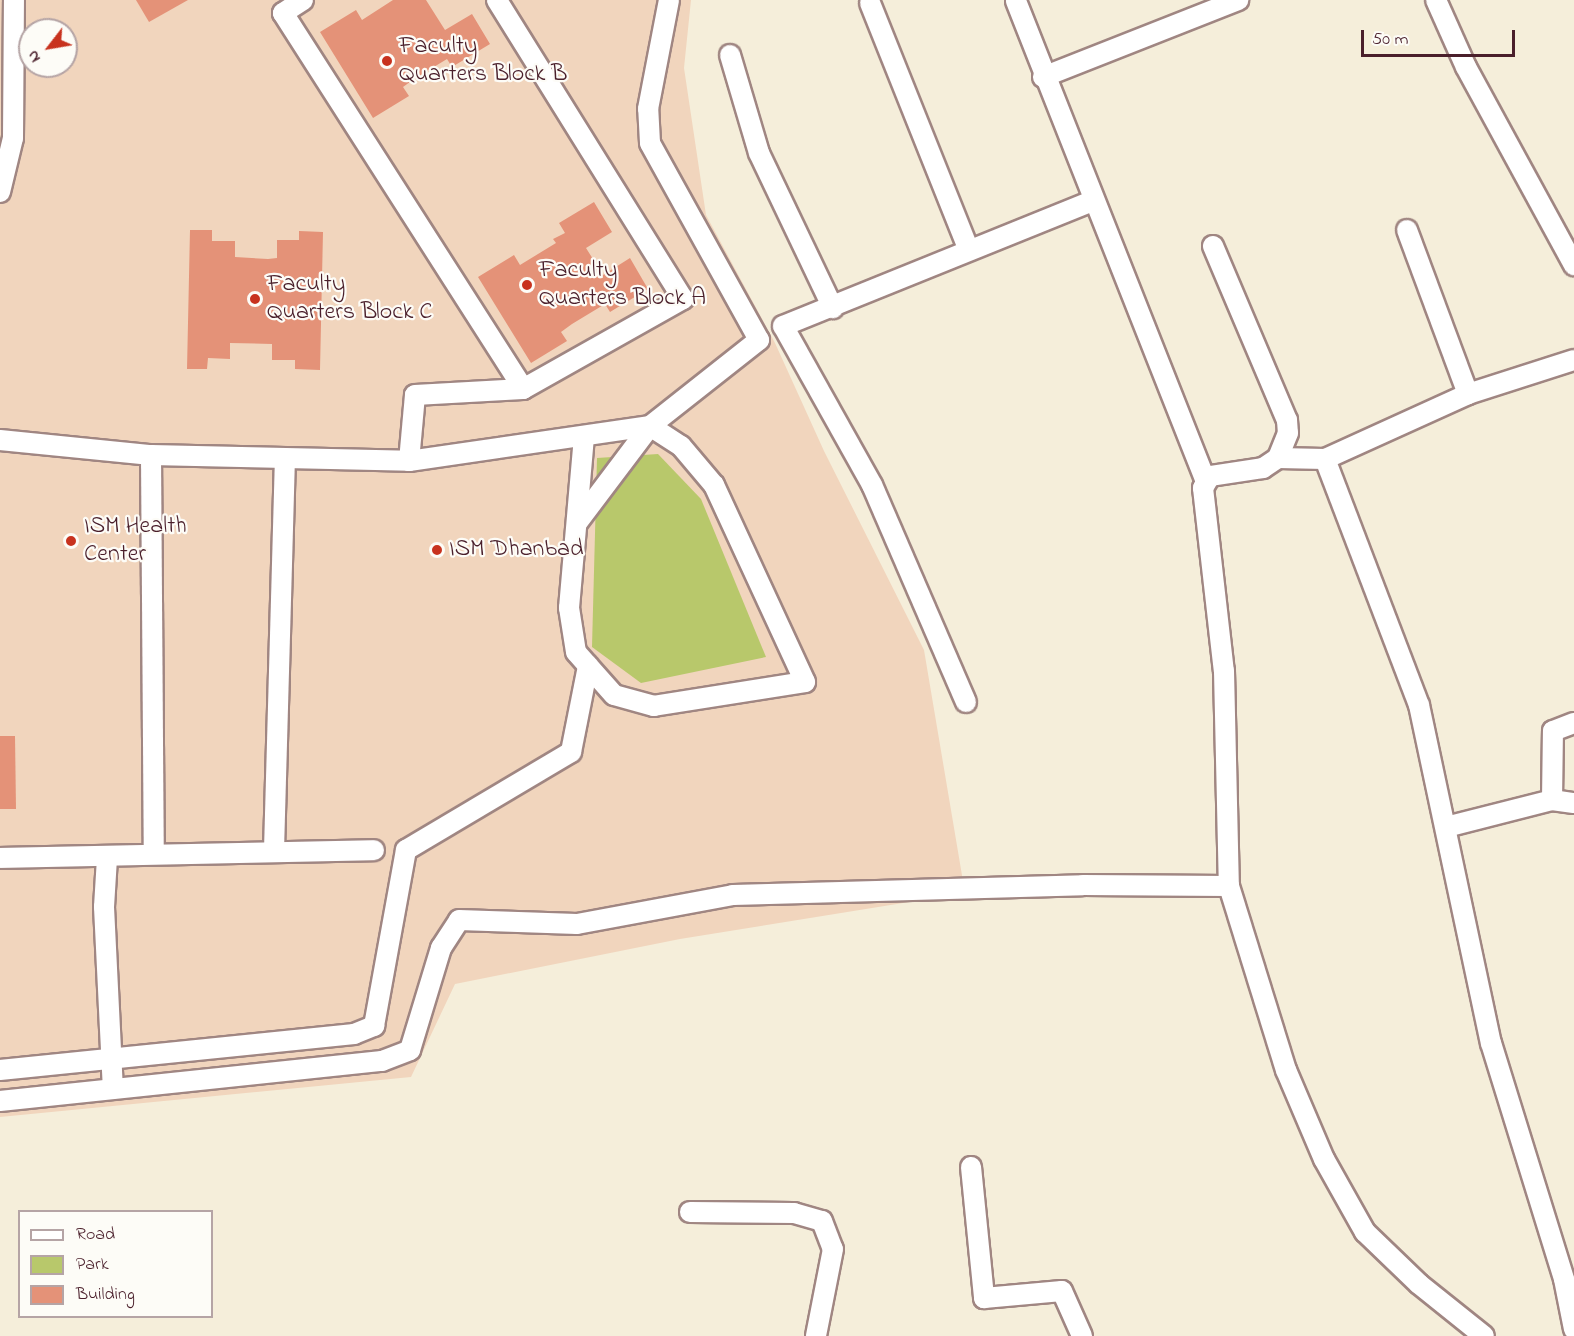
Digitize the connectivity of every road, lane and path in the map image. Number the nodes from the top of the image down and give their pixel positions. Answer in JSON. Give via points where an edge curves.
{"nodes":[{"id":1,"x":14,"y":0,"type":"edge"},
{"id":2,"x":303,"y":0,"type":"edge"},
{"id":3,"x":497,"y":0,"type":"edge"},
{"id":4,"x":669,"y":0,"type":"edge"},
{"id":5,"x":1238,"y":0,"type":"edge"},
{"id":6,"x":1437,"y":0,"type":"edge"},
{"id":7,"x":1016,"y":2,"type":"dead end"},
{"id":8,"x":870,"y":3,"type":"dead end"},
{"id":9,"x":729,"y":55,"type":"dead end"},
{"id":10,"x":1043,"y":77,"type":"junction"},
{"id":11,"x":0,"y":192,"type":"edge"},
{"id":12,"x":1093,"y":201,"type":"junction"},
{"id":13,"x":1407,"y":230,"type":"dead end"},
{"id":14,"x":1213,"y":246,"type":"dead end"},
{"id":15,"x":969,"y":250,"type":"junction"},
{"id":16,"x":1574,"y":265,"type":"edge"},
{"id":17,"x":833,"y":308,"type":"junction"},
{"id":18,"x":1574,"y":360,"type":"edge"},
{"id":19,"x":523,"y":389,"type":"junction"},
{"id":20,"x":1468,"y":394,"type":"junction"},
{"id":21,"x":650,"y":426,"type":"junction"},
{"id":22,"x":585,"y":437,"type":"junction"},
{"id":23,"x":0,"y":440,"type":"edge"},
{"id":24,"x":151,"y":455,"type":"junction"},
{"id":25,"x":1278,"y":458,"type":"junction"},
{"id":26,"x":1325,"y":459,"type":"junction"},
{"id":27,"x":285,"y":460,"type":"junction"},
{"id":28,"x":409,"y":461,"type":"junction"},
{"id":29,"x":1205,"y":479,"type":"junction"},
{"id":30,"x":577,"y":523,"type":"junction"},
{"id":31,"x":588,"y":666,"type":"junction"},
{"id":32,"x":966,"y":702,"type":"dead end"},
{"id":33,"x":1574,"y":723,"type":"edge"},
{"id":34,"x":1552,"y":800,"type":"junction"},
{"id":35,"x":1574,"y":803,"type":"edge"},
{"id":36,"x":1446,"y":827,"type":"junction"},
{"id":37,"x":274,"y":850,"type":"junction"},
{"id":38,"x":374,"y":850,"type":"dead end"},
{"id":39,"x":154,"y":854,"type":"junction"},
{"id":40,"x":0,"y":858,"type":"edge"},
{"id":41,"x":107,"y":858,"type":"junction"},
{"id":42,"x":1229,"y":886,"type":"junction"},
{"id":43,"x":113,"y":1059,"type":"junction"},
{"id":44,"x":0,"y":1070,"type":"edge"},
{"id":45,"x":113,"y":1089,"type":"junction"},
{"id":46,"x":0,"y":1101,"type":"edge"},
{"id":47,"x":971,"y":1167,"type":"dead end"},
{"id":48,"x":690,"y":1212,"type":"dead end"},
{"id":49,"x":1574,"y":1329,"type":"edge"},
{"id":50,"x":816,"y":1336,"type":"edge"},
{"id":51,"x":1082,"y":1336,"type":"edge"},
{"id":52,"x":1484,"y":1336,"type":"edge"}],
"edges":[{"from":1,"to":11,"type":"street","via":[[13,138]]},
{"from":2,"to":19,"type":"street","via":[[284,13]]},
{"from":3,"to":19,"type":"street","via":[[683,299]]},
{"from":4,"to":21,"type":"street","via":[[648,110],[650,143],[759,340]]},
{"from":5,"to":10,"type":"street"},
{"from":6,"to":16,"type":"street","via":[[1466,67]]},
{"from":7,"to":10,"type":"street"},
{"from":8,"to":15,"type":"street"},
{"from":9,"to":17,"type":"street","via":[[759,153]]},
{"from":10,"to":12,"type":"street"},
{"from":12,"to":15,"type":"street"},
{"from":12,"to":29,"type":"street"},
{"from":13,"to":20,"type":"street"},
{"from":14,"to":25,"type":"street","via":[[1287,420],[1285,447]]},
{"from":15,"to":17,"type":"street"},
{"from":17,"to":32,"type":"street","via":[[783,326],[872,485]]},
{"from":18,"to":20,"type":"street"},
{"from":19,"to":28,"type":"street","via":[[415,395]]},
{"from":20,"to":26,"type":"street"},
{"from":21,"to":22,"type":"street"},
{"from":21,"to":30,"type":"street"},
{"from":21,"to":31,"type":"street","via":[[681,446],[714,485],[805,682],[654,706],[614,695]]},
{"from":22,"to":28,"type":"street"},
{"from":22,"to":30,"type":"street"},
{"from":23,"to":24,"type":"street"},
{"from":24,"to":27,"type":"street"},
{"from":24,"to":39,"type":"street"},
{"from":25,"to":26,"type":"street"},
{"from":25,"to":29,"type":"street","via":[[1263,468]]},
{"from":26,"to":36,"type":"street","via":[[1419,705]]},
{"from":27,"to":28,"type":"street"},
{"from":27,"to":37,"type":"street"},
{"from":29,"to":42,"type":"street","via":[[1203,495],[1217,584],[1224,671]]},
{"from":30,"to":31,"type":"street","via":[[569,608],[576,652]]},
{"from":31,"to":43,"type":"street","via":[[571,752],[406,850],[374,1026],[354,1034]]},
{"from":33,"to":34,"type":"street","via":[[1553,731]]},
{"from":34,"to":35,"type":"street"},
{"from":34,"to":36,"type":"street"},
{"from":36,"to":49,"type":"street","via":[[1491,1043],[1564,1279]]},
{"from":37,"to":38,"type":"street"},
{"from":37,"to":39,"type":"street"},
{"from":39,"to":41,"type":"street"},
{"from":40,"to":41,"type":"street"},
{"from":41,"to":43,"type":"street","via":[[104,907]]},
{"from":42,"to":45,"type":"street","via":[[1083,885],[733,895],[577,924],[459,920],[441,948],[410,1050],[382,1061]]},
{"from":42,"to":52,"type":"street","via":[[1286,1070],[1324,1159],[1365,1232],[1419,1284]]},
{"from":43,"to":44,"type":"street"},
{"from":43,"to":45,"type":"street"},
{"from":45,"to":46,"type":"street"},
{"from":47,"to":51,"type":"street","via":[[984,1298],[1062,1291]]},
{"from":48,"to":50,"type":"street","via":[[794,1213],[822,1221],[833,1249]]}]}
